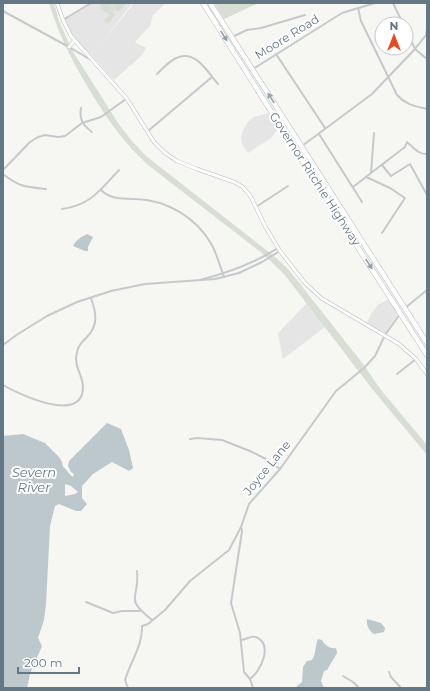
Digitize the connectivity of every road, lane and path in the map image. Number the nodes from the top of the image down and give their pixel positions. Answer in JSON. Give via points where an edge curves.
{"nodes":[{"id":1,"x":57,"y":3,"type":"edge"},
{"id":2,"x":91,"y":3,"type":"edge"},
{"id":3,"x":203,"y":3,"type":"edge"},
{"id":4,"x":210,"y":3,"type":"edge"},
{"id":5,"x":375,"y":3,"type":"edge"},
{"id":6,"x":393,"y":3,"type":"edge"},
{"id":7,"x":358,"y":8,"type":"junction"},
{"id":8,"x":3,"y":11,"type":"edge"},
{"id":9,"x":305,"y":15,"type":"dead end"},
{"id":10,"x":399,"y":16,"type":"edge"},
{"id":11,"x":63,"y":20,"type":"junction"},
{"id":12,"x":427,"y":30,"type":"edge"},
{"id":13,"x":232,"y":37,"type":"junction"},
{"id":14,"x":74,"y":41,"type":"junction"},
{"id":15,"x":69,"y":47,"type":"junction"},
{"id":16,"x":239,"y":48,"type":"junction"},
{"id":17,"x":415,"y":49,"type":"junction"},
{"id":18,"x":234,"y":51,"type":"junction"},
{"id":19,"x":276,"y":54,"type":"junction"},
{"id":20,"x":427,"y":59,"type":"edge"},
{"id":21,"x":92,"y":61,"type":"junction"},
{"id":22,"x":252,"y":70,"type":"junction"},
{"id":23,"x":157,"y":74,"type":"dead end"},
{"id":24,"x":212,"y":77,"type":"junction"},
{"id":25,"x":389,"y":78,"type":"junction"},
{"id":26,"x":218,"y":84,"type":"dead end"},
{"id":27,"x":127,"y":99,"type":"junction"},
{"id":28,"x":81,"y":108,"type":"dead end"},
{"id":29,"x":427,"y":109,"type":"edge"},
{"id":30,"x":82,"y":123,"type":"junction"},
{"id":31,"x":325,"y":129,"type":"junction"},
{"id":32,"x":92,"y":132,"type":"dead end"},
{"id":33,"x":147,"y":132,"type":"junction"},
{"id":34,"x":374,"y":133,"type":"dead end"},
{"id":35,"x":319,"y":134,"type":"junction"},
{"id":36,"x":302,"y":146,"type":"junction"},
{"id":37,"x":427,"y":154,"type":"edge"},
{"id":38,"x":382,"y":165,"type":"junction"},
{"id":39,"x":3,"y":170,"type":"edge"},
{"id":40,"x":119,"y":170,"type":"dead end"},
{"id":41,"x":371,"y":173,"type":"junction"},
{"id":42,"x":3,"y":174,"type":"edge"},
{"id":43,"x":366,"y":177,"type":"junction"},
{"id":44,"x":288,"y":186,"type":"dead end"},
{"id":45,"x":328,"y":187,"type":"junction"},
{"id":46,"x":353,"y":187,"type":"junction"},
{"id":47,"x":46,"y":189,"type":"dead end"},
{"id":48,"x":101,"y":190,"type":"junction"},
{"id":49,"x":321,"y":190,"type":"junction"},
{"id":50,"x":427,"y":195,"type":"edge"},
{"id":51,"x":362,"y":202,"type":"dead end"},
{"id":52,"x":256,"y":207,"type":"junction"},
{"id":53,"x":62,"y":209,"type":"dead end"},
{"id":54,"x":382,"y":232,"type":"dead end"},
{"id":55,"x":279,"y":249,"type":"junction"},
{"id":56,"x":251,"y":265,"type":"junction"},
{"id":57,"x":237,"y":269,"type":"junction"},
{"id":58,"x":239,"y":272,"type":"junction"},
{"id":59,"x":223,"y":276,"type":"junction"},
{"id":60,"x":427,"y":290,"type":"edge"},
{"id":61,"x":390,"y":297,"type":"junction"},
{"id":62,"x":91,"y":298,"type":"junction"},
{"id":63,"x":405,"y":308,"type":"junction"},
{"id":64,"x":401,"y":314,"type":"junction"},
{"id":65,"x":412,"y":320,"type":"junction"},
{"id":66,"x":385,"y":335,"type":"junction"},
{"id":67,"x":427,"y":343,"type":"edge"},
{"id":68,"x":3,"y":345,"type":"edge"},
{"id":69,"x":427,"y":355,"type":"edge"},
{"id":70,"x":416,"y":359,"type":"junction"},
{"id":71,"x":397,"y":374,"type":"dead end"},
{"id":72,"x":427,"y":374,"type":"edge"},
{"id":73,"x":3,"y":385,"type":"edge"},
{"id":74,"x":190,"y":439,"type":"dead end"},
{"id":75,"x":280,"y":469,"type":"junction"},
{"id":76,"x":241,"y":527,"type":"junction"},
{"id":77,"x":137,"y":571,"type":"dead end"},
{"id":78,"x":86,"y":602,"type":"dead end"},
{"id":79,"x":140,"y":611,"type":"junction"},
{"id":80,"x":152,"y":620,"type":"junction"},
{"id":81,"x":241,"y":640,"type":"junction"},
{"id":82,"x":389,"y":672,"type":"dead end"},
{"id":83,"x":343,"y":676,"type":"dead end"},
{"id":84,"x":250,"y":679,"type":"junction"},
{"id":85,"x":128,"y":688,"type":"edge"},
{"id":86,"x":253,"y":688,"type":"edge"},
{"id":87,"x":359,"y":688,"type":"edge"},
{"id":88,"x":401,"y":688,"type":"edge"}],
"edges":[{"from":1,"to":11,"type":"street"},
{"from":2,"to":11,"type":"street"},
{"from":3,"to":18,"type":"highway","name":"Governor Ritchie Highway","one_way":true},
{"from":4,"to":13,"type":"highway","name":"Governor Ritchie Highway"},
{"from":5,"to":7,"type":"street","name":"Moore Road"},
{"from":6,"to":10,"type":"street"},
{"from":7,"to":19,"type":"street","name":"Moore Road","via":[[342,13]]},
{"from":7,"to":25,"type":"street","via":[[361,21]]},
{"from":8,"to":15,"type":"street"},
{"from":9,"to":13,"type":"street","via":[[247,30]]},
{"from":11,"to":14,"type":"street"},
{"from":12,"to":17,"type":"street"},
{"from":13,"to":16,"type":"highway","name":"Governor Ritchie Highway"},
{"from":14,"to":15,"type":"street"},
{"from":14,"to":21,"type":"street"},
{"from":15,"to":21,"type":"street"},
{"from":16,"to":18,"type":"highway"},
{"from":16,"to":22,"type":"highway","name":"Governor Ritchie Highway"},
{"from":17,"to":20,"type":"street"},
{"from":17,"to":25,"type":"street"},
{"from":18,"to":49,"type":"highway","name":"Governor Ritchie Highway"},
{"from":19,"to":22,"type":"street","name":"Moore Road"},
{"from":19,"to":31,"type":"street"},
{"from":21,"to":27,"type":"street"},
{"from":36,"to":22,"type":"highway","name":"Governor Ritchie Highway","one_way":true},
{"from":23,"to":24,"type":"street","via":[[179,57],[189,56],[198,61]]},
{"from":24,"to":26,"type":"street"},
{"from":24,"to":33,"type":"street"},
{"from":25,"to":29,"type":"street","via":[[402,101]]},
{"from":25,"to":31,"type":"street"},
{"from":27,"to":30,"type":"street","via":[[101,117]]},
{"from":27,"to":33,"type":"street"},
{"from":28,"to":30,"type":"street"},
{"from":30,"to":32,"type":"street"},
{"from":30,"to":39,"type":"street","via":[[64,136],[38,137]]},
{"from":31,"to":35,"type":"street"},
{"from":33,"to":52,"type":"street","via":[[164,152],[177,161],[242,187]]},
{"from":34,"to":41,"type":"street"},
{"from":35,"to":36,"type":"street"},
{"from":35,"to":46,"type":"street"},
{"from":36,"to":45,"type":"highway","name":"Governor Ritchie Highway"},
{"from":37,"to":38,"type":"street","via":[[418,152],[407,142],[405,147]]},
{"from":38,"to":41,"type":"street"},
{"from":38,"to":50,"type":"street","via":[[391,176],[410,164]]},
{"from":40,"to":48,"type":"street"},
{"from":41,"to":43,"type":"street"},
{"from":42,"to":47,"type":"street","via":[[23,187]]},
{"from":43,"to":46,"type":"street"},
{"from":43,"to":54,"type":"street","via":[[405,198]]},
{"from":44,"to":52,"type":"street"},
{"from":45,"to":49,"type":"highway"},
{"from":45,"to":63,"type":"highway","name":"Governor Ritchie Highway"},
{"from":46,"to":51,"type":"street"},
{"from":48,"to":53,"type":"street","via":[[76,207]]},
{"from":48,"to":59,"type":"street","via":[[114,198],[158,203],[187,217],[212,246]]},
{"from":49,"to":61,"type":"highway","name":"Governor Ritchie Highway","one_way":true},
{"from":52,"to":55,"type":"street"},
{"from":55,"to":56,"type":"street"},
{"from":55,"to":66,"type":"street","via":[[316,294]]},
{"from":56,"to":57,"type":"street"},
{"from":56,"to":58,"type":"street"},
{"from":57,"to":58,"type":"street"},
{"from":57,"to":59,"type":"street"},
{"from":58,"to":59,"type":"street"},
{"from":59,"to":62,"type":"street","via":[[139,285]]},
{"from":60,"to":63,"type":"street"},
{"from":61,"to":63,"type":"highway","via":[[400,310]]},
{"from":61,"to":64,"type":"highway","name":"Governor Ritchie Highway"},
{"from":62,"to":68,"type":"street","via":[[62,308]]},
{"from":62,"to":73,"type":"street","via":[[96,319],[91,333],[76,352],[75,363],[83,387],[76,402],[60,406],[30,398]]},
{"from":63,"to":65,"type":"highway","name":"Governor Ritchie Highway"},
{"from":64,"to":65,"type":"highway","via":[[405,313]]},
{"from":64,"to":66,"type":"street","name":"Joyce Lane"},
{"from":64,"to":69,"type":"highway","name":"Governor Ritchie Highway"},
{"from":65,"to":67,"type":"highway","name":"Governor Ritchie Highway"},
{"from":66,"to":70,"type":"street"},
{"from":66,"to":75,"type":"street","name":"Joyce Lane","via":[[375,356],[336,391]]},
{"from":70,"to":71,"type":"street"},
{"from":70,"to":72,"type":"street"},
{"from":74,"to":75,"type":"street","via":[[222,440],[266,459]]},
{"from":75,"to":76,"type":"street","name":"Joyce Lane","via":[[249,504]]},
{"from":76,"to":80,"type":"street","name":"Joyce Lane","via":[[229,550],[194,578],[170,606]]},
{"from":76,"to":81,"type":"street","via":[[231,598],[232,611]]},
{"from":77,"to":79,"type":"street","via":[[134,597]]},
{"from":78,"to":79,"type":"street","via":[[113,613]]},
{"from":79,"to":80,"type":"street"},
{"from":80,"to":85,"type":"street","name":"Joyce Lane","via":[[142,626],[140,641],[124,680]]},
{"from":81,"to":84,"type":"street","via":[[244,672]]},
{"from":81,"to":84,"type":"street","via":[[257,638],[264,649],[264,660]]},
{"from":82,"to":88,"type":"street"},
{"from":83,"to":87,"type":"street"},
{"from":84,"to":86,"type":"street"}]}
